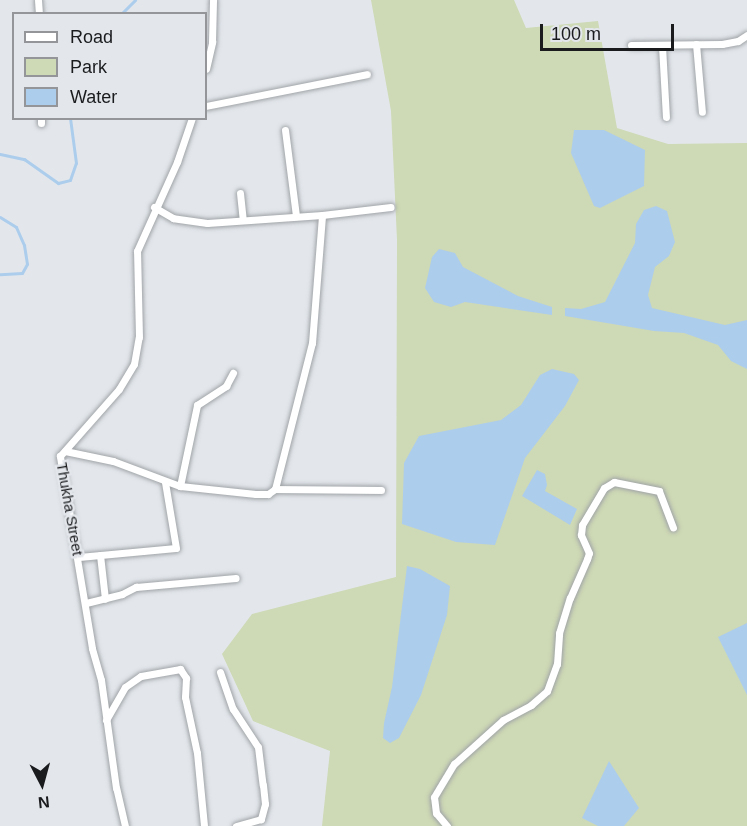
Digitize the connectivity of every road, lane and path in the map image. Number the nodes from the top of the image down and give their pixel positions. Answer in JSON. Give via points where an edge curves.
{"nodes":[{"id":1,"x":213,"y":0,"type":"edge"},
{"id":2,"x":747,"y":35,"type":"edge"},
{"id":3,"x":696,"y":44,"type":"junction"},
{"id":4,"x":631,"y":45,"type":"dead end"},
{"id":5,"x":662,"y":46,"type":"junction"},
{"id":6,"x":207,"y":64,"type":"edge"},
{"id":7,"x":367,"y":74,"type":"dead end"},
{"id":8,"x":207,"y":106,"type":"edge"},
{"id":9,"x":702,"y":112,"type":"dead end"},
{"id":10,"x":666,"y":117,"type":"dead end"},
{"id":11,"x":191,"y":120,"type":"edge"},
{"id":12,"x":285,"y":130,"type":"dead end"},
{"id":13,"x":240,"y":193,"type":"dead end"},
{"id":14,"x":154,"y":207,"type":"junction"},
{"id":15,"x":391,"y":207,"type":"dead end"},
{"id":16,"x":322,"y":215,"type":"junction"},
{"id":17,"x":296,"y":216,"type":"junction"},
{"id":18,"x":243,"y":220,"type":"junction"},
{"id":19,"x":232,"y":373,"type":"dead end"},
{"id":20,"x":65,"y":451,"type":"junction"},
{"id":21,"x":165,"y":482,"type":"junction"},
{"id":22,"x":180,"y":486,"type":"junction"},
{"id":23,"x":275,"y":489,"type":"junction"},
{"id":24,"x":381,"y":490,"type":"dead end"},
{"id":25,"x":673,"y":527,"type":"dead end"},
{"id":26,"x":100,"y":555,"type":"junction"},
{"id":27,"x":79,"y":557,"type":"junction"},
{"id":28,"x":236,"y":578,"type":"dead end"},
{"id":29,"x":105,"y":599,"type":"junction"},
{"id":30,"x":86,"y":603,"type":"junction"},
{"id":31,"x":220,"y":672,"type":"dead end"},
{"id":32,"x":106,"y":720,"type":"junction"},
{"id":33,"x":125,"y":826,"type":"edge"},
{"id":34,"x":204,"y":826,"type":"edge"},
{"id":35,"x":236,"y":826,"type":"edge"},
{"id":36,"x":447,"y":826,"type":"edge"}],
"edges":[{"from":1,"to":6,"type":"street"},
{"from":2,"to":3,"type":"street","via":[[722,44]]},
{"from":3,"to":5,"type":"street"},
{"from":3,"to":9,"type":"street"},
{"from":4,"to":5,"type":"street"},
{"from":5,"to":10,"type":"street"},
{"from":7,"to":8,"type":"street"},
{"from":11,"to":14,"type":"street","name":"Thukha Street","via":[[177,162]]},
{"from":12,"to":17,"type":"street"},
{"from":13,"to":18,"type":"street"},
{"from":14,"to":18,"type":"street","via":[[173,218],[192,221]]},
{"from":14,"to":20,"type":"street","name":"Thukha Street","via":[[136,251],[139,337],[135,364],[119,389]]},
{"from":15,"to":16,"type":"street"},
{"from":16,"to":17,"type":"street"},
{"from":16,"to":23,"type":"street","via":[[312,343]]},
{"from":17,"to":18,"type":"street"},
{"from":19,"to":22,"type":"street","via":[[226,386],[197,405]]},
{"from":20,"to":21,"type":"street","via":[[113,461]]},
{"from":20,"to":27,"type":"street","name":"Thukha Street","via":[[60,464]]},
{"from":21,"to":22,"type":"street"},
{"from":21,"to":26,"type":"street","via":[[176,548]]},
{"from":22,"to":23,"type":"street","via":[[245,494],[268,494]]},
{"from":23,"to":24,"type":"street"},
{"from":25,"to":36,"type":"street","via":[[659,491],[614,482],[603,488],[582,525],[589,553],[559,633],[556,664],[547,691],[503,720],[454,764],[434,797],[436,813]]},
{"from":26,"to":27,"type":"street"},
{"from":26,"to":29,"type":"street"},
{"from":27,"to":30,"type":"street","name":"Thukha Street"},
{"from":28,"to":29,"type":"street","via":[[136,587]]},
{"from":29,"to":30,"type":"street"},
{"from":30,"to":32,"type":"street","name":"Thukha Street"},
{"from":31,"to":35,"type":"street","via":[[233,709],[258,747],[265,804],[261,819]]},
{"from":32,"to":33,"type":"street","name":"Thukha Street"},
{"from":32,"to":34,"type":"street","via":[[125,687],[141,676],[180,669],[186,678],[185,697],[197,753]]}]}
